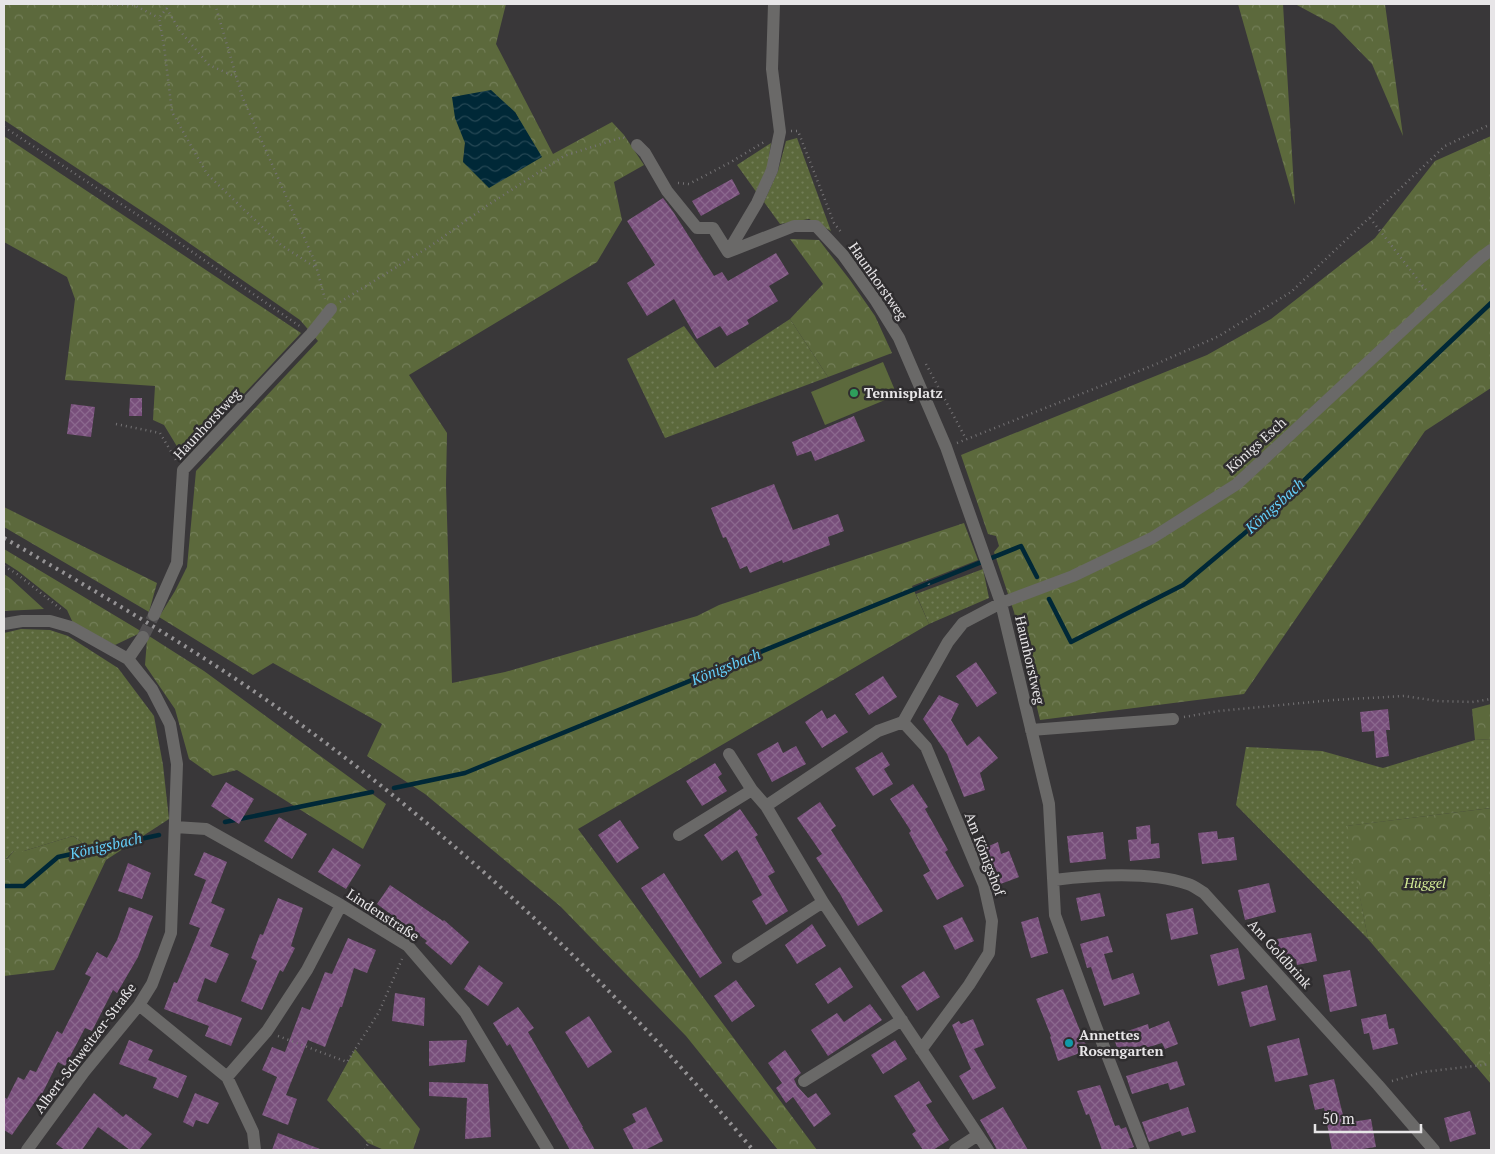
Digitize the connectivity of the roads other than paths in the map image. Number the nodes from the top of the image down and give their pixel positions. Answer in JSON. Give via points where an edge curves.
{"nodes":[{"id":1,"x":774,"y":4,"type":"edge"},
{"id":2,"x":637,"y":145,"type":"road end"},
{"id":3,"x":1491,"y":250,"type":"edge"},
{"id":4,"x":728,"y":252,"type":"junction"},
{"id":5,"x":331,"y":309,"type":"road end"},
{"id":6,"x":1001,"y":603,"type":"junction"},
{"id":7,"x":154,"y":615,"type":"tunnel mouth"},
{"id":8,"x":4,"y":624,"type":"edge"},
{"id":9,"x":143,"y":637,"type":"tunnel mouth"},
{"id":10,"x":128,"y":659,"type":"junction"},
{"id":11,"x":1173,"y":719,"type":"road end"},
{"id":12,"x":903,"y":722,"type":"junction"},
{"id":13,"x":1031,"y":730,"type":"junction"},
{"id":14,"x":729,"y":754,"type":"dead end"},
{"id":15,"x":752,"y":790,"type":"junction"},
{"id":16,"x":766,"y":806,"type":"junction"},
{"id":17,"x":175,"y":827,"type":"junction"},
{"id":18,"x":679,"y":835,"type":"dead end"},
{"id":19,"x":1054,"y":880,"type":"junction"},
{"id":20,"x":823,"y":902,"type":"junction"},
{"id":21,"x":341,"y":905,"type":"junction"},
{"id":22,"x":738,"y":957,"type":"dead end"},
{"id":23,"x":139,"y":1005,"type":"junction"},
{"id":24,"x":902,"y":1020,"type":"junction"},
{"id":25,"x":921,"y":1050,"type":"junction"},
{"id":26,"x":226,"y":1077,"type":"junction"},
{"id":27,"x":804,"y":1081,"type":"dead end"},
{"id":28,"x":978,"y":1135,"type":"junction"},
{"id":29,"x":26,"y":1150,"type":"edge"},
{"id":30,"x":255,"y":1150,"type":"edge"},
{"id":31,"x":548,"y":1150,"type":"edge"},
{"id":32,"x":955,"y":1150,"type":"edge"},
{"id":33,"x":988,"y":1150,"type":"edge"},
{"id":34,"x":1144,"y":1150,"type":"edge"},
{"id":35,"x":1434,"y":1150,"type":"edge"}],
"edges":[{"from":1,"to":4,"type":"street","via":[[772,69],[780,132],[772,170]]},
{"from":2,"to":4,"type":"street","via":[[667,191],[697,228],[713,228]]},
{"from":3,"to":6,"type":"street","name":"Königs Esch","via":[[1237,484],[1152,538],[1074,576]]},
{"from":4,"to":6,"type":"street","name":"Haunhorstweg","via":[[794,226],[816,226],[843,255],[899,338],[946,447]]},
{"from":5,"to":7,"type":"street","name":"Haunhorstweg","via":[[183,470],[177,563]]},
{"from":6,"to":12,"type":"street","via":[[963,623],[958,629]]},
{"from":6,"to":13,"type":"street","name":"Haunhorstweg"},
{"from":8,"to":10,"type":"street","name":"Albert-Schweitzer-Straße","via":[[50,621],[71,626]]},
{"from":9,"to":10,"type":"street"},
{"from":10,"to":17,"type":"street","name":"Albert-Schweitzer-Straße","via":[[152,689],[170,724],[177,764]]},
{"from":11,"to":13,"type":"street"},
{"from":12,"to":16,"type":"street","via":[[878,731]]},
{"from":12,"to":25,"type":"street","name":"Am Königshof","via":[[926,747],[984,884],[992,921],[988,953],[969,986]]},
{"from":13,"to":19,"type":"street","name":"Haunhorstweg","via":[[1049,804]]},
{"from":14,"to":15,"type":"street"},
{"from":15,"to":16,"type":"street"},
{"from":15,"to":18,"type":"street"},
{"from":16,"to":20,"type":"street"},
{"from":17,"to":21,"type":"street","name":"Lindenstraße","via":[[206,829]]},
{"from":17,"to":23,"type":"street","name":"Albert-Schweitzer-Straße","via":[[171,933],[152,984]]},
{"from":19,"to":34,"type":"street","name":"Haunhorstweg","via":[[1055,914]]},
{"from":19,"to":35,"type":"street","name":"Am Goldbrink","via":[[1098,874],[1168,878],[1190,884],[1204,893]]},
{"from":20,"to":22,"type":"street"},
{"from":20,"to":24,"type":"street"},
{"from":21,"to":26,"type":"street","via":[[307,970],[268,1032]]},
{"from":21,"to":31,"type":"street","name":"Lindenstraße","via":[[408,946],[465,1012]]},
{"from":23,"to":26,"type":"street"},
{"from":23,"to":29,"type":"street","name":"Albert-Schweitzer-Straße"},
{"from":24,"to":25,"type":"street"},
{"from":24,"to":27,"type":"street"},
{"from":25,"to":28,"type":"street"},
{"from":26,"to":30,"type":"street","via":[[253,1132]]},
{"from":28,"to":32,"type":"street"},
{"from":28,"to":33,"type":"street"}]}
